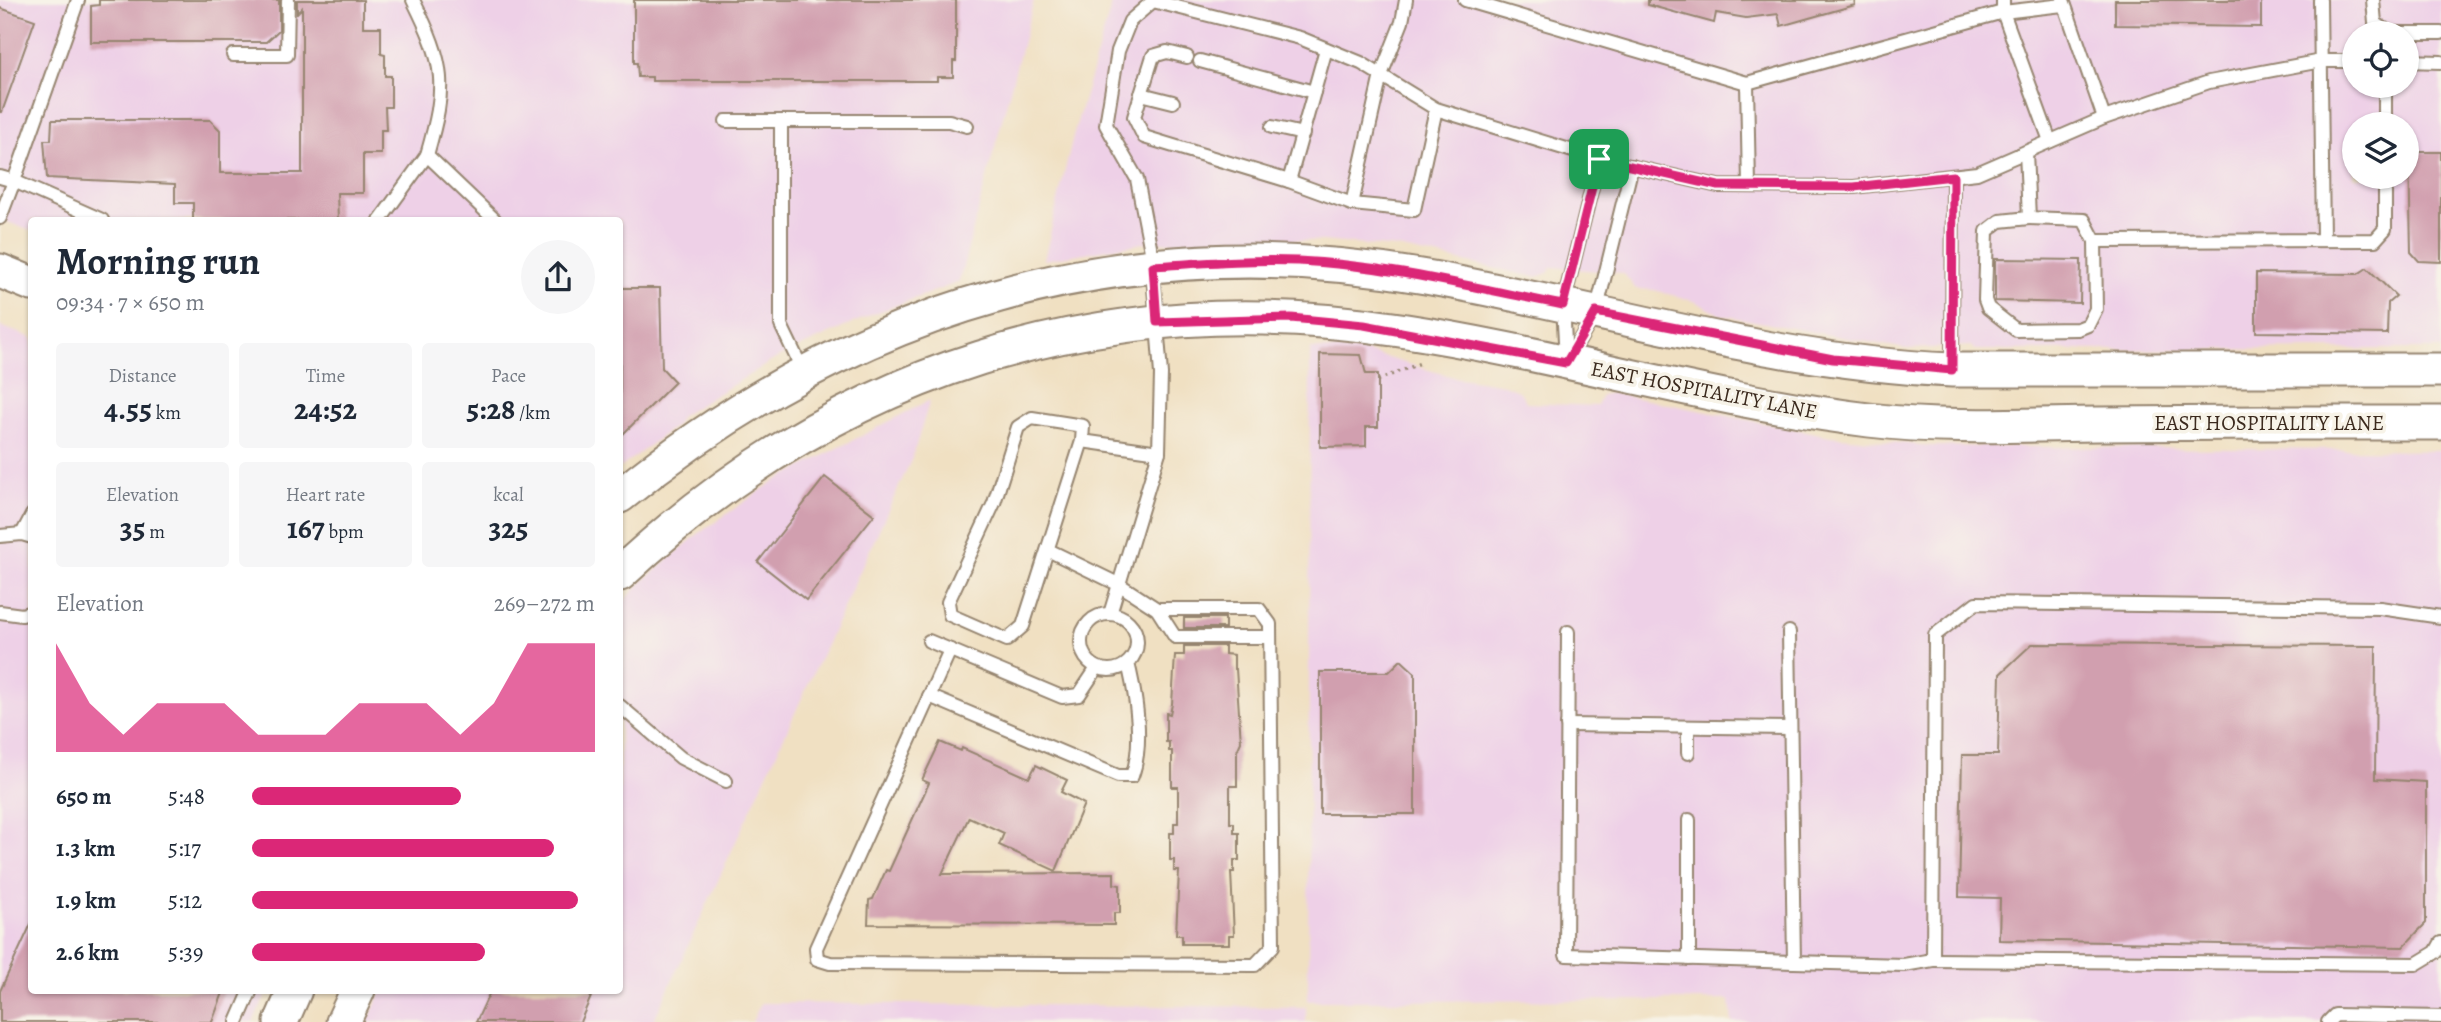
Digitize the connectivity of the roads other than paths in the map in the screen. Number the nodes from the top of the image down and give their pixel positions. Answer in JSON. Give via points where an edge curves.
{"nodes":[{"id":1,"x":78,"y":0,"type":"edge"},
{"id":2,"x":288,"y":0,"type":"edge"},
{"id":3,"x":412,"y":0,"type":"edge"},
{"id":4,"x":1406,"y":0,"type":"edge"},
{"id":5,"x":2320,"y":0,"type":"edge"},
{"id":6,"x":2372,"y":0,"type":"edge"},
{"id":7,"x":1468,"y":1,"type":"edge"},
{"id":8,"x":2063,"y":3,"type":"edge"},
{"id":9,"x":2003,"y":6,"type":"edge"},
{"id":10,"x":2441,"y":33,"type":"edge"},
{"id":11,"x":1326,"y":49,"type":"junction"},
{"id":12,"x":233,"y":55,"type":"dead end"},
{"id":13,"x":1187,"y":57,"type":"dead end"},
{"id":14,"x":1200,"y":61,"type":"dead end"},
{"id":15,"x":2321,"y":61,"type":"junction"},
{"id":16,"x":2342,"y":61,"type":"edge"},
{"id":17,"x":2419,"y":61,"type":"edge"},
{"id":18,"x":2441,"y":62,"type":"edge"},
{"id":19,"x":1381,"y":75,"type":"junction"},
{"id":20,"x":1747,"y":83,"type":"junction"},
{"id":21,"x":1314,"y":92,"type":"junction"},
{"id":22,"x":1141,"y":94,"type":"junction"},
{"id":23,"x":1173,"y":102,"type":"dead end"},
{"id":24,"x":1436,"y":109,"type":"junction"},
{"id":25,"x":2104,"y":118,"type":"junction"},
{"id":26,"x":726,"y":121,"type":"dead end"},
{"id":27,"x":781,"y":122,"type":"junction"},
{"id":28,"x":967,"y":126,"type":"dead end"},
{"id":29,"x":1272,"y":127,"type":"dead end"},
{"id":30,"x":1303,"y":134,"type":"junction"},
{"id":31,"x":2050,"y":141,"type":"junction"},
{"id":32,"x":2026,"y":152,"type":"junction"},
{"id":33,"x":427,"y":155,"type":"junction"},
{"id":34,"x":1599,"y":159,"type":"junction"},
{"id":35,"x":1632,"y":166,"type":"junction"},
{"id":36,"x":1953,"y":176,"type":"junction"},
{"id":37,"x":0,"y":177,"type":"edge"},
{"id":38,"x":13,"y":181,"type":"junction"},
{"id":39,"x":1289,"y":181,"type":"junction"},
{"id":40,"x":1749,"y":186,"type":"junction"},
{"id":41,"x":2385,"y":189,"type":"edge"},
{"id":42,"x":1352,"y":204,"type":"junction"},
{"id":43,"x":95,"y":217,"type":"edge"},
{"id":44,"x":382,"y":217,"type":"edge"},
{"id":45,"x":492,"y":217,"type":"edge"},
{"id":46,"x":0,"y":218,"type":"edge"},
{"id":47,"x":2029,"y":218,"type":"junction"},
{"id":48,"x":2323,"y":240,"type":"junction"},
{"id":49,"x":2095,"y":241,"type":"junction"},
{"id":50,"x":1153,"y":266,"type":"junction"},
{"id":51,"x":0,"y":271,"type":"edge"},
{"id":52,"x":28,"y":282,"type":"edge"},
{"id":53,"x":1563,"y":305,"type":"junction"},
{"id":54,"x":1596,"y":312,"type":"junction"},
{"id":55,"x":1157,"y":322,"type":"junction"},
{"id":56,"x":1566,"y":363,"type":"junction"},
{"id":57,"x":1952,"y":370,"type":"junction"},
{"id":58,"x":2441,"y":370,"type":"edge"},
{"id":59,"x":803,"y":371,"type":"junction"},
{"id":60,"x":2441,"y":423,"type":"edge"},
{"id":61,"x":1082,"y":441,"type":"junction"},
{"id":62,"x":1159,"y":452,"type":"junction"},
{"id":63,"x":623,"y":494,"type":"edge"},
{"id":64,"x":27,"y":535,"type":"edge"},
{"id":65,"x":0,"y":536,"type":"edge"},
{"id":66,"x":1048,"y":550,"type":"junction"},
{"id":67,"x":623,"y":571,"type":"edge"},
{"id":68,"x":1120,"y":584,"type":"junction"},
{"id":69,"x":1157,"y":610,"type":"junction"},
{"id":70,"x":0,"y":612,"type":"edge"},
{"id":71,"x":28,"y":613,"type":"edge"},
{"id":72,"x":1110,"y":614,"type":"junction"},
{"id":73,"x":2441,"y":617,"type":"edge"},
{"id":74,"x":1568,"y":632,"type":"dead end"},
{"id":75,"x":1789,"y":632,"type":"dead end"},
{"id":76,"x":1270,"y":637,"type":"junction"},
{"id":77,"x":929,"y":640,"type":"dead end"},
{"id":78,"x":950,"y":650,"type":"junction"},
{"id":79,"x":1128,"y":663,"type":"junction"},
{"id":80,"x":1097,"y":668,"type":"junction"},
{"id":81,"x":929,"y":696,"type":"junction"},
{"id":82,"x":623,"y":709,"type":"edge"},
{"id":83,"x":1566,"y":725,"type":"junction"},
{"id":84,"x":1688,"y":727,"type":"junction"},
{"id":85,"x":1789,"y":728,"type":"junction"},
{"id":86,"x":1688,"y":753,"type":"dead end"},
{"id":87,"x":726,"y":781,"type":"dead end"},
{"id":88,"x":1689,"y":820,"type":"dead end"},
{"id":89,"x":2441,"y":943,"type":"edge"},
{"id":90,"x":1689,"y":959,"type":"junction"},
{"id":91,"x":1933,"y":960,"type":"junction"},
{"id":92,"x":1794,"y":962,"type":"junction"},
{"id":93,"x":249,"y":994,"type":"edge"},
{"id":94,"x":293,"y":994,"type":"edge"},
{"id":95,"x":356,"y":994,"type":"edge"},
{"id":96,"x":2441,"y":1017,"type":"edge"},
{"id":97,"x":237,"y":1022,"type":"edge"},
{"id":98,"x":281,"y":1022,"type":"edge"},
{"id":99,"x":343,"y":1022,"type":"edge"},
{"id":100,"x":2328,"y":1022,"type":"edge"}],
"edges":[{"from":1,"to":38,"type":"lane"},
{"from":2,"to":12,"type":"lane","via":[[287,55]]},
{"from":3,"to":33,"type":"lane","via":[[439,61],[441,105]]},
{"from":4,"to":19,"type":"lane"},
{"from":5,"to":15,"type":"lane"},
{"from":6,"to":10,"type":"lane","via":[[2375,23],[2386,31]]},
{"from":7,"to":20,"type":"lane"},
{"from":8,"to":9,"type":"lane"},
{"from":8,"to":25,"type":"lane"},
{"from":9,"to":20,"type":"lane"},
{"from":9,"to":31,"type":"lane"},
{"from":11,"to":19,"type":"lane"},
{"from":11,"to":21,"type":"lane"},
{"from":11,"to":50,"type":"lane","via":[[1300,38],[1153,1],[1130,21],[1118,51],[1106,125],[1137,179]]},
{"from":13,"to":22,"type":"lane","via":[[1167,52],[1153,56]]},
{"from":14,"to":21,"type":"lane"},
{"from":15,"to":16,"type":"lane"},
{"from":15,"to":25,"type":"lane","via":[[2208,82]]},
{"from":15,"to":48,"type":"lane"},
{"from":17,"to":18,"type":"lane"},
{"from":19,"to":24,"type":"lane"},
{"from":19,"to":42,"type":"lane"},
{"from":20,"to":40,"type":"lane"},
{"from":21,"to":30,"type":"lane"},
{"from":22,"to":23,"type":"lane"},
{"from":22,"to":39,"type":"lane","via":[[1133,117],[1144,137]]},
{"from":24,"to":34,"type":"lane"},
{"from":24,"to":42,"type":"lane","via":[[1414,209]]},
{"from":25,"to":31,"type":"lane"},
{"from":26,"to":27,"type":"lane"},
{"from":27,"to":28,"type":"lane","via":[[949,121]]},
{"from":27,"to":59,"type":"lane","via":[[781,325]]},
{"from":29,"to":30,"type":"lane"},
{"from":30,"to":39,"type":"lane"},
{"from":31,"to":32,"type":"lane"},
{"from":32,"to":36,"type":"lane","via":[[1977,173]]},
{"from":32,"to":47,"type":"lane"},
{"from":33,"to":44,"type":"lane"},
{"from":33,"to":45,"type":"lane"},
{"from":34,"to":35,"type":"lane"},
{"from":34,"to":53,"type":"lane"},
{"from":35,"to":40,"type":"lane","via":[[1718,186]]},
{"from":35,"to":54,"type":"lane"},
{"from":36,"to":40,"type":"lane","via":[[1854,187]]},
{"from":36,"to":57,"type":"lane"},
{"from":37,"to":38,"type":"lane"},
{"from":38,"to":43,"type":"lane"},
{"from":38,"to":46,"type":"lane"},
{"from":39,"to":42,"type":"lane"},
{"from":41,"to":48,"type":"lane","via":[[2385,229],[2375,240]]},
{"from":47,"to":49,"type":"lane","via":[[2084,220]]},
{"from":47,"to":49,"type":"lane","via":[[2000,221],[1984,237],[1985,300],[1993,315],[2010,328],[2078,329],[2088,325],[2096,309]]},
{"from":48,"to":49,"type":"lane"},
{"from":50,"to":53,"type":"main road","via":[[1299,261],[1364,267]]},
{"from":50,"to":55,"type":"lane"},
{"from":50,"to":59,"type":"main road","via":[[1016,289],[935,314]]},
{"from":51,"to":52,"type":"main road"},
{"from":53,"to":54,"type":"main road"},
{"from":53,"to":56,"type":"lane"},
{"from":54,"to":56,"type":"lane"},
{"from":54,"to":57,"type":"main road","via":[[1833,359]]},
{"from":55,"to":56,"type":"main road","name":"EAST HOSPITALITY LANE","via":[[1291,318],[1364,325]]},
{"from":55,"to":62,"type":"lane"},
{"from":55,"to":67,"type":"main road","name":"EAST HOSPITALITY LANE","via":[[1028,342],[956,363],[892,389],[811,431],[740,477],[688,514]]},
{"from":56,"to":60,"type":"main road","name":"EAST HOSPITALITY LANE","via":[[1874,421],[1966,425]]},
{"from":57,"to":58,"type":"main road"},
{"from":59,"to":63,"type":"main road","via":[[710,427]]},
{"from":61,"to":62,"type":"lane"},
{"from":61,"to":66,"type":"lane"},
{"from":61,"to":66,"type":"lane","via":[[1083,426],[1032,418],[1018,427],[994,503],[948,602],[950,615],[1007,640],[1023,626]]},
{"from":62,"to":68,"type":"lane"},
{"from":64,"to":65,"type":"lane"},
{"from":66,"to":68,"type":"lane"},
{"from":68,"to":69,"type":"lane"},
{"from":68,"to":72,"type":"lane"},
{"from":69,"to":76,"type":"lane","via":[[1175,637]]},
{"from":69,"to":76,"type":"lane","via":[[1259,609],[1270,624]]},
{"from":70,"to":71,"type":"lane"},
{"from":72,"to":79,"type":"lane","via":[[1121,617],[1136,632],[1135,654]]},
{"from":72,"to":80,"type":"lane","via":[[1090,622],[1081,641],[1088,662]]},
{"from":73,"to":91,"type":"lane","via":[[2380,608],[1976,603],[1935,635]]},
{"from":74,"to":83,"type":"lane"},
{"from":75,"to":85,"type":"lane"},
{"from":76,"to":81,"type":"lane","via":[[1273,946],[1255,965],[830,963],[817,959],[816,948]]},
{"from":77,"to":78,"type":"lane"},
{"from":78,"to":80,"type":"lane","via":[[1062,697],[1079,695]]},
{"from":78,"to":81,"type":"lane"},
{"from":79,"to":80,"type":"lane","via":[[1108,670]]},
{"from":79,"to":81,"type":"lane","via":[[1134,688],[1137,762],[1132,776],[1118,776]]},
{"from":82,"to":87,"type":"lane","via":[[681,758]]},
{"from":83,"to":84,"type":"lane"},
{"from":83,"to":90,"type":"lane","via":[[1566,956]]},
{"from":84,"to":85,"type":"lane"},
{"from":84,"to":86,"type":"lane"},
{"from":85,"to":92,"type":"lane"},
{"from":88,"to":90,"type":"lane"},
{"from":89,"to":91,"type":"lane","via":[[2436,952],[2416,964]]},
{"from":90,"to":92,"type":"lane"},
{"from":91,"to":92,"type":"lane","via":[[1904,965]]},
{"from":93,"to":97,"type":"lane"},
{"from":94,"to":98,"type":"main road"},
{"from":95,"to":99,"type":"main road"},
{"from":96,"to":100,"type":"lane","via":[[2335,1015]]}]}
